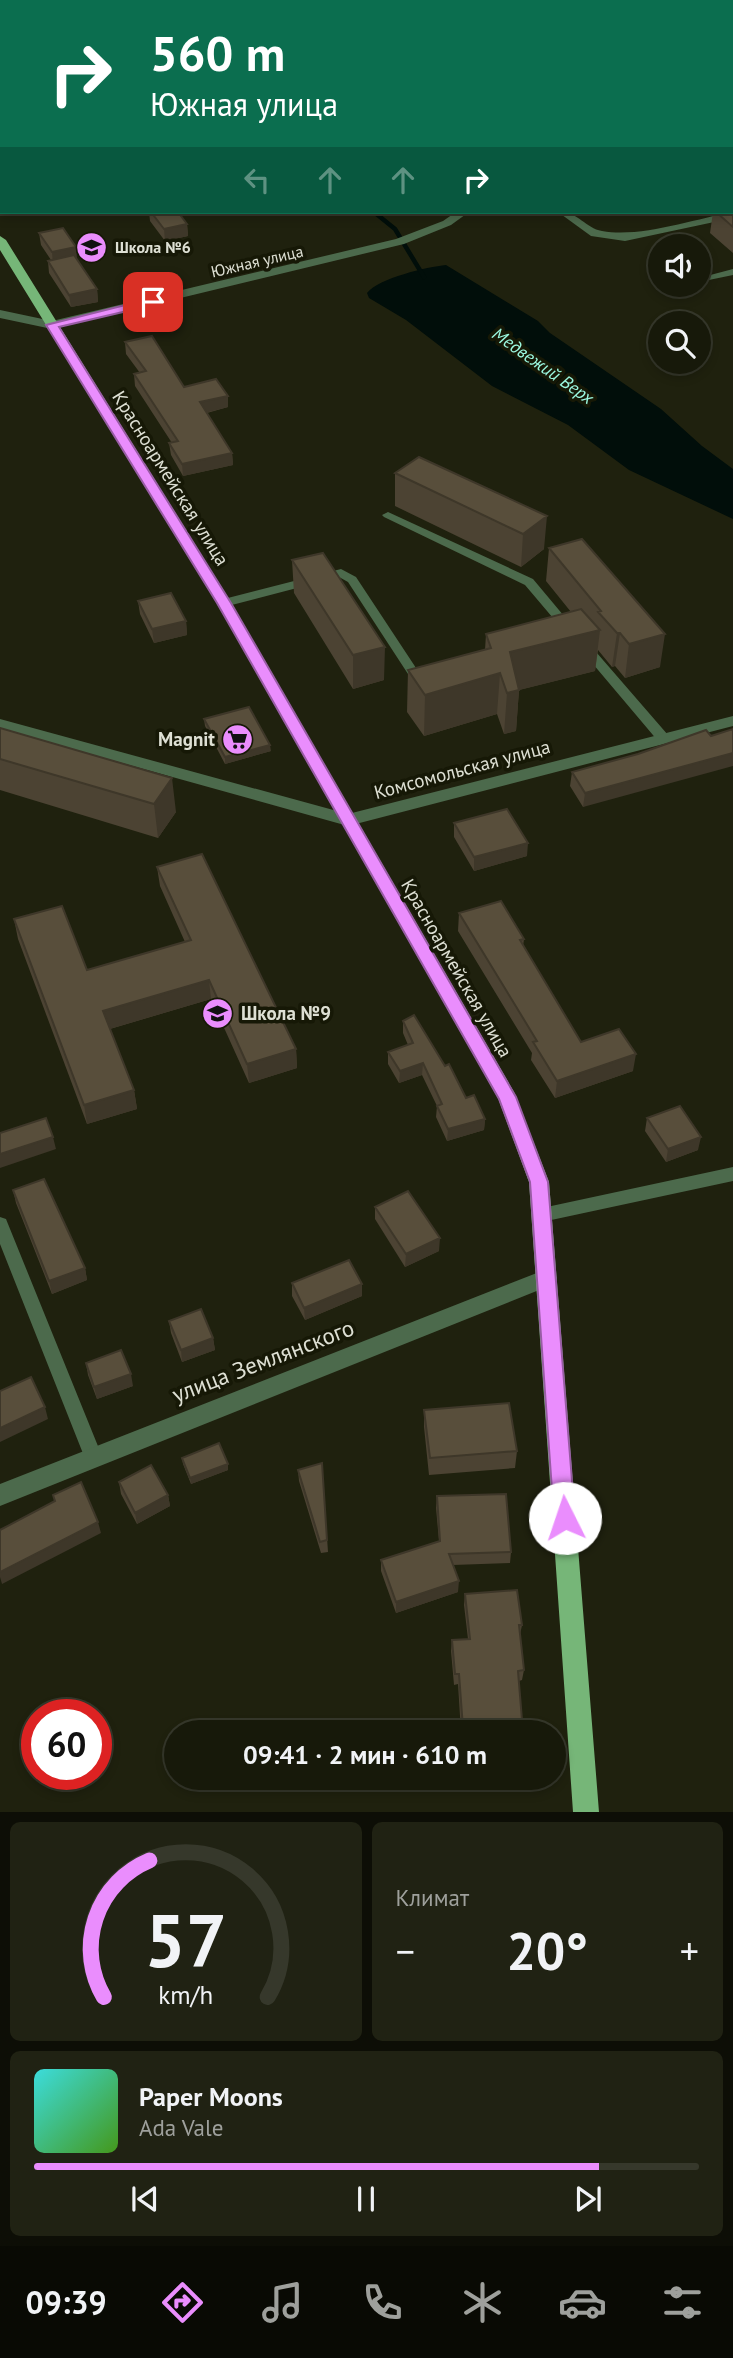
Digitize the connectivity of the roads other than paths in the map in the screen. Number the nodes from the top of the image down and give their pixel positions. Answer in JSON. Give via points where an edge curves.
{"nodes":[{"id":1,"x":460,"y":214,"type":"edge"},
{"id":2,"x":567,"y":214,"type":"edge"},
{"id":3,"x":733,"y":215,"type":"edge"},
{"id":4,"x":0,"y":240,"type":"edge"},
{"id":5,"x":733,"y":272,"type":"edge"},
{"id":6,"x":711,"y":277,"type":"edge"},
{"id":7,"x":0,"y":314,"type":"edge"},
{"id":8,"x":52,"y":325,"type":"junction"},
{"id":9,"x":388,"y":515,"type":"dead end"},
{"id":10,"x":224,"y":603,"type":"junction"},
{"id":11,"x":412,"y":671,"type":"edge"},
{"id":12,"x":733,"y":721,"type":"edge"},
{"id":13,"x":0,"y":724,"type":"edge"},
{"id":14,"x":663,"y":738,"type":"junction"},
{"id":15,"x":348,"y":820,"type":"junction"},
{"id":16,"x":733,"y":1174,"type":"edge"},
{"id":17,"x":542,"y":1215,"type":"junction"},
{"id":18,"x":0,"y":1224,"type":"edge"},
{"id":19,"x":547,"y":1278,"type":"junction"},
{"id":20,"x":93,"y":1456,"type":"junction"},
{"id":21,"x":0,"y":1496,"type":"edge"},
{"id":22,"x":586,"y":1812,"type":"edge"}],
"edges":[{"from":1,"to":8,"type":"street","name":"Южная улица","via":[[400,242]]},
{"from":2,"to":3,"type":"street","via":[[595,234],[625,237]]},
{"from":4,"to":8,"type":"main road","name":"Красноармейская улица"},
{"from":5,"to":6,"type":"lane"},
{"from":7,"to":8,"type":"street"},
{"from":8,"to":10,"type":"main road","name":"Красноармейская улица"},
{"from":9,"to":14,"type":"lane","via":[[529,582]]},
{"from":10,"to":11,"type":"lane","via":[[341,573],[352,580]]},
{"from":10,"to":15,"type":"main road","name":"Красноармейская улица"},
{"from":12,"to":14,"type":"street","name":"Комсомольская улица"},
{"from":13,"to":15,"type":"street"},
{"from":14,"to":15,"type":"street","name":"Комсомольская улица"},
{"from":15,"to":17,"type":"main road","name":"Красноармейская улица","via":[[507,1097],[539,1182]]},
{"from":16,"to":17,"type":"lane"},
{"from":17,"to":19,"type":"main road","name":"Красноармейская улица"},
{"from":18,"to":20,"type":"lane"},
{"from":19,"to":20,"type":"street","name":"улица Землянского"},
{"from":19,"to":22,"type":"main road","name":"Красноармейская улица"},
{"from":20,"to":21,"type":"street","name":"улица Землянского"}]}
